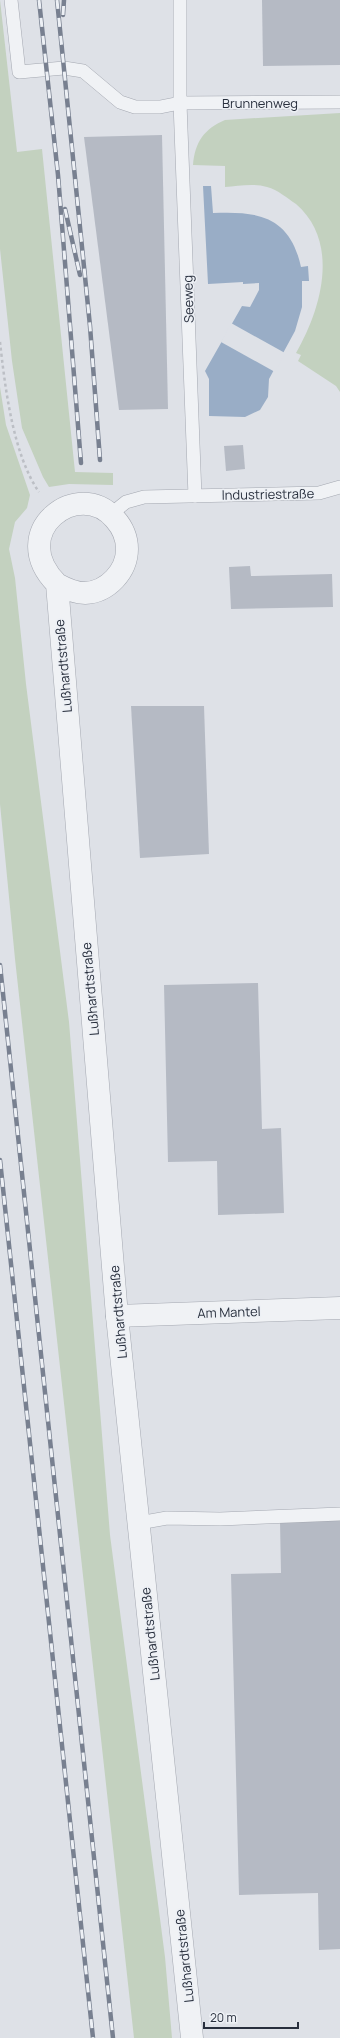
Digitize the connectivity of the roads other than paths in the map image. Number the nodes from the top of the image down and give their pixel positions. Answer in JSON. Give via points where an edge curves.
{"nodes":[{"id":1,"x":11,"y":0,"type":"edge"},
{"id":2,"x":180,"y":0,"type":"edge"},
{"id":3,"x":340,"y":102,"type":"edge"},
{"id":4,"x":180,"y":103,"type":"junction"},
{"id":5,"x":340,"y":487,"type":"edge"},
{"id":6,"x":195,"y":496,"type":"junction"},
{"id":7,"x":111,"y":514,"type":"junction"},
{"id":8,"x":57,"y":584,"type":"junction"},
{"id":9,"x":340,"y":1308,"type":"edge"},
{"id":10,"x":117,"y":1316,"type":"junction"},
{"id":11,"x":340,"y":1514,"type":"edge"},
{"id":12,"x":139,"y":1523,"type":"junction"},
{"id":13,"x":192,"y":2038,"type":"edge"}],
"edges":[{"from":1,"to":4,"type":"lane","name":"Brunnenweg","via":[[19,72],[64,68],[83,71],[120,102],[135,106],[160,107]]},
{"from":2,"to":4,"type":"lane","name":"Seeweg"},
{"from":3,"to":4,"type":"lane","name":"Brunnenweg"},
{"from":4,"to":6,"type":"lane","name":"Seeweg"},
{"from":5,"to":6,"type":"lane","name":"Industriestraße","via":[[319,493]]},
{"from":6,"to":7,"type":"lane","name":"Industriestraße","via":[[144,497],[126,502]]},
{"from":7,"to":8,"type":"street","via":[[121,525],[127,540],[127,554],[122,569],[113,581],[100,590],[86,593],[70,591]]},
{"from":7,"to":8,"type":"street","via":[[101,507],[77,504],[65,507],[54,514],[46,524],[40,536],[38,550],[47,575]]},
{"from":8,"to":10,"type":"street","name":"Lußhardtstraße"},
{"from":9,"to":10,"type":"street","name":"Am Mantel"},
{"from":10,"to":12,"type":"street","name":"Lußhardtstraße"},
{"from":11,"to":12,"type":"lane","via":[[220,1519],[167,1518]]},
{"from":12,"to":13,"type":"street","name":"Lußhardtstraße"}]}
